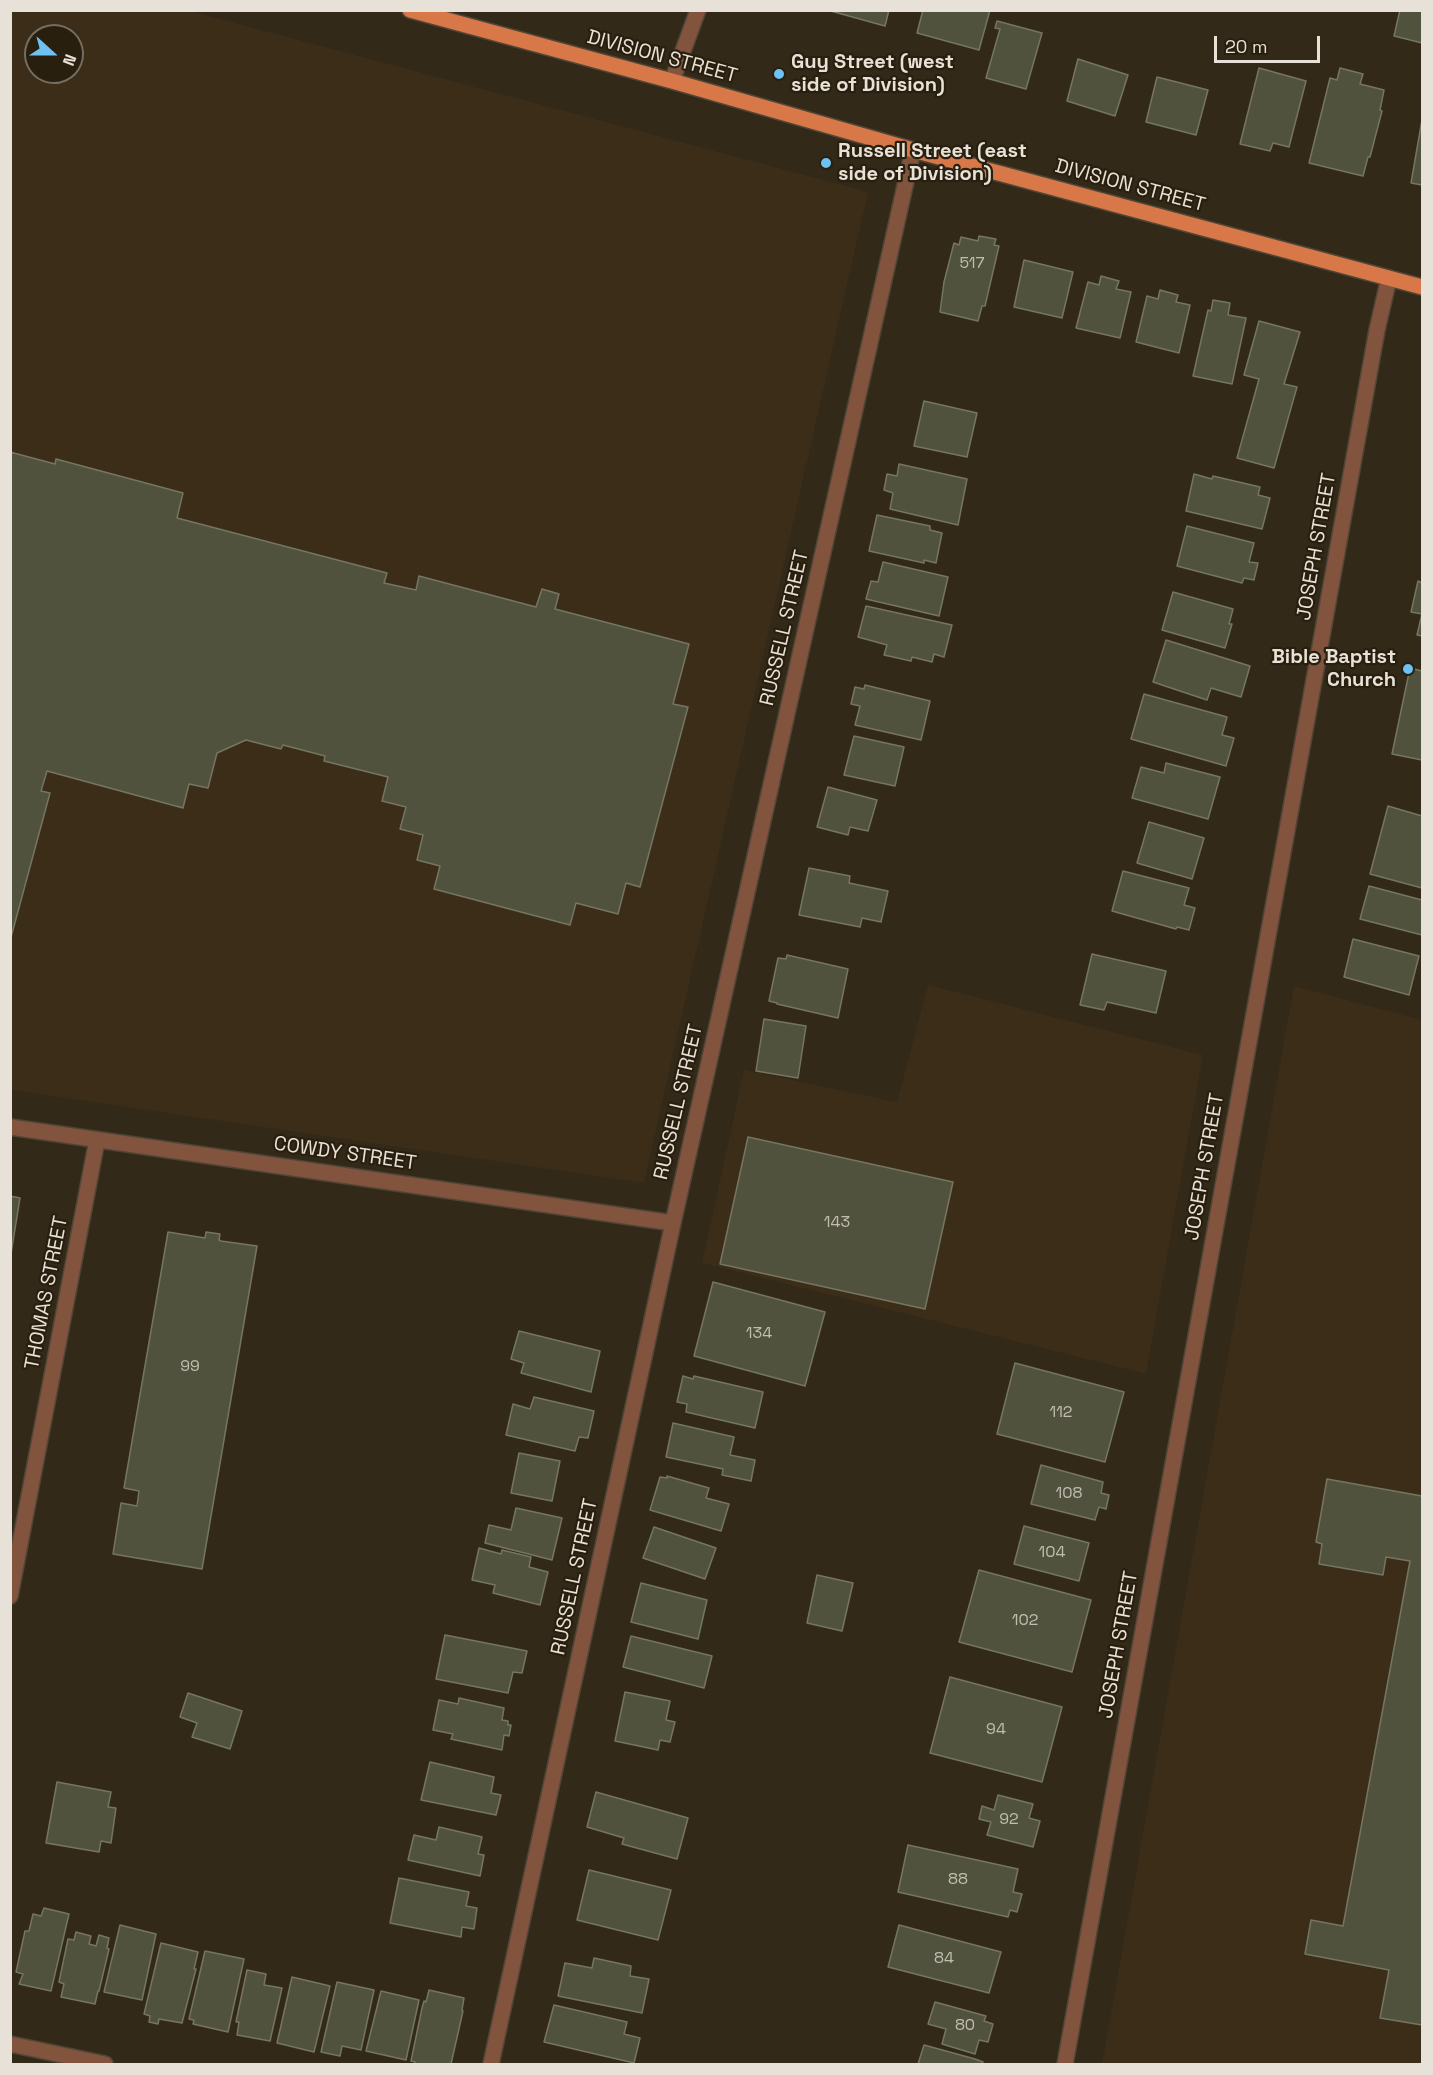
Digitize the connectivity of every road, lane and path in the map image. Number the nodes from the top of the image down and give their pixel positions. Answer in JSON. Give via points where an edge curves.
{"nodes":[{"id":1,"x":410,"y":10,"type":"edge"},
{"id":2,"x":698,"y":10,"type":"edge"},
{"id":3,"x":672,"y":81,"type":"junction"},
{"id":4,"x":912,"y":150,"type":"junction"},
{"id":5,"x":1389,"y":278,"type":"junction"},
{"id":6,"x":1422,"y":287,"type":"edge"},
{"id":7,"x":10,"y":1127,"type":"edge"},
{"id":8,"x":97,"y":1140,"type":"junction"},
{"id":9,"x":674,"y":1223,"type":"junction"},
{"id":10,"x":10,"y":1596,"type":"edge"},
{"id":11,"x":10,"y":2044,"type":"edge"},
{"id":12,"x":105,"y":2064,"type":"edge"},
{"id":13,"x":491,"y":2064,"type":"edge"},
{"id":14,"x":1065,"y":2064,"type":"edge"}],
"edges":[{"from":1,"to":3,"type":"main road","name":"DIVISION STREET"},
{"from":2,"to":3,"type":"street"},
{"from":3,"to":4,"type":"main road","name":"DIVISION STREET"},
{"from":4,"to":5,"type":"main road","name":"DIVISION STREET"},
{"from":4,"to":9,"type":"street","name":"RUSSELL STREET"},
{"from":5,"to":6,"type":"main road","name":"DIVISION STREET"},
{"from":5,"to":14,"type":"street","name":"JOSEPH STREET"},
{"from":7,"to":8,"type":"street","name":"COWDY STREET"},
{"from":8,"to":9,"type":"street","name":"COWDY STREET"},
{"from":8,"to":10,"type":"street","name":"THOMAS STREET"},
{"from":9,"to":13,"type":"street","name":"RUSSELL STREET"},
{"from":11,"to":12,"type":"street"}]}
